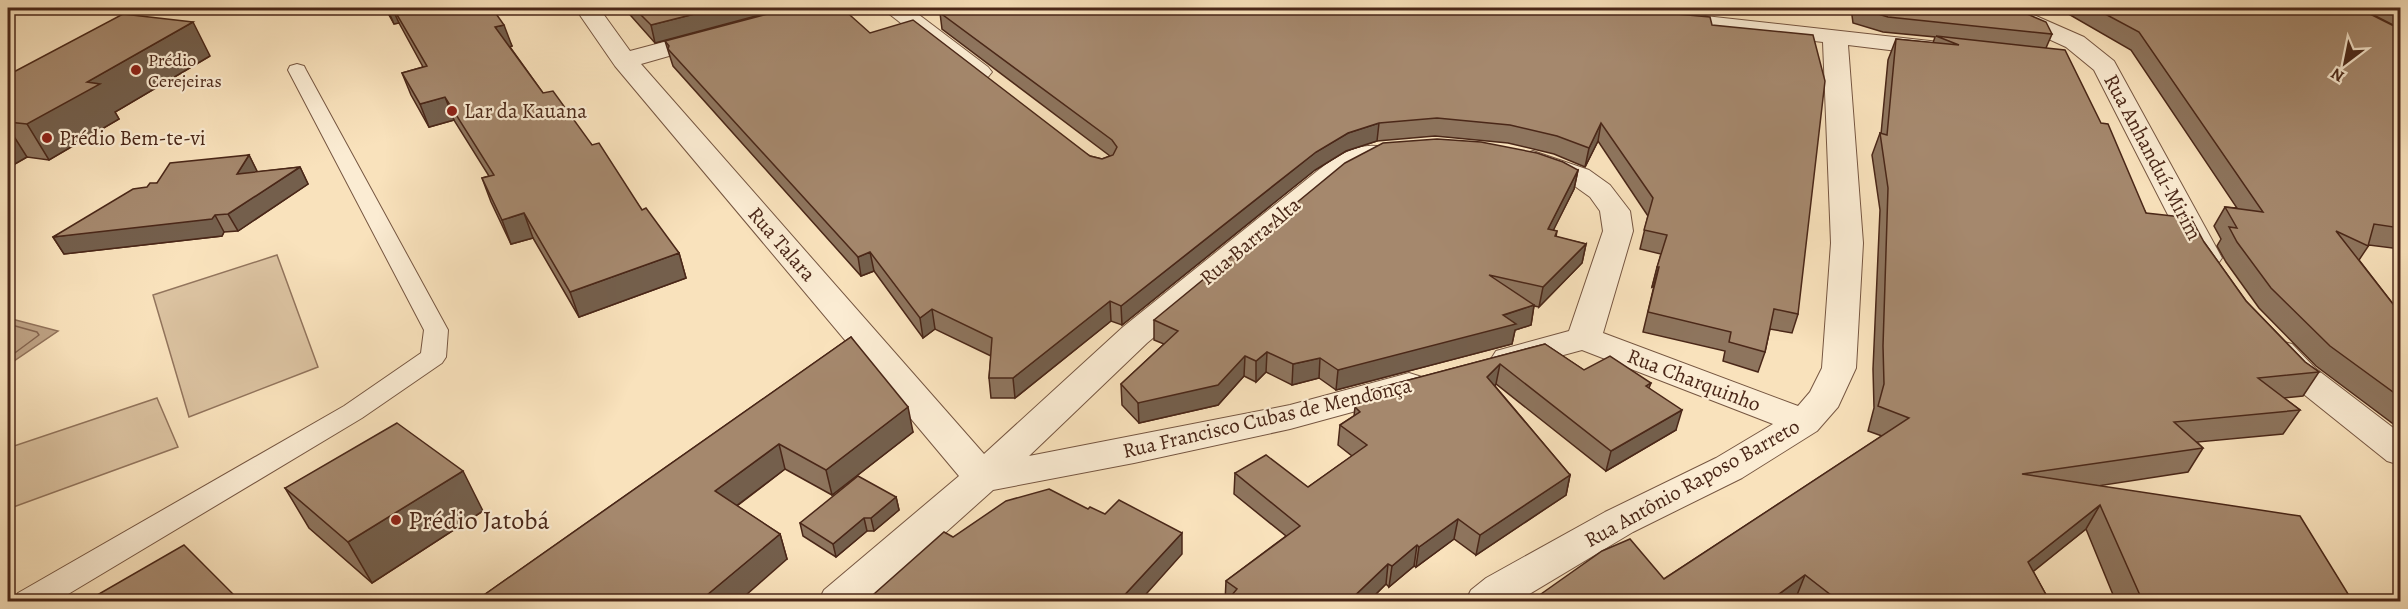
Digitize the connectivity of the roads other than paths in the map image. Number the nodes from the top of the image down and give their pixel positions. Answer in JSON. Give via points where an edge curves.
{"nodes":[{"id":1,"x":587,"y":8,"type":"edge"},
{"id":2,"x":896,"y":8,"type":"edge"},
{"id":3,"x":1775,"y":8,"type":"edge"},
{"id":4,"x":2000,"y":8,"type":"edge"},
{"id":5,"x":1643,"y":17,"type":"edge"},
{"id":6,"x":726,"y":32,"type":"edge"},
{"id":7,"x":1823,"y":34,"type":"junction"},
{"id":8,"x":1965,"y":52,"type":"edge"},
{"id":9,"x":624,"y":60,"type":"junction"},
{"id":10,"x":2058,"y":61,"type":"edge"},
{"id":11,"x":2105,"y":66,"type":"junction"},
{"id":12,"x":297,"y":70,"type":"dead end"},
{"id":13,"x":999,"y":87,"type":"edge"},
{"id":14,"x":1400,"y":148,"type":"edge"},
{"id":15,"x":1502,"y":153,"type":"edge"},
{"id":16,"x":2221,"y":281,"type":"edge"},
{"id":17,"x":2261,"y":333,"type":"edge"},
{"id":18,"x":1584,"y":338,"type":"junction"},
{"id":19,"x":1471,"y":368,"type":"edge"},
{"id":20,"x":1437,"y":378,"type":"edge"},
{"id":21,"x":1804,"y":422,"type":"junction"},
{"id":22,"x":2400,"y":452,"type":"edge"},
{"id":23,"x":982,"y":478,"type":"junction"},
{"id":24,"x":29,"y":602,"type":"edge"},
{"id":25,"x":839,"y":602,"type":"edge"},
{"id":26,"x":1486,"y":602,"type":"edge"}],
"edges":[{"from":1,"to":9,"type":"street","name":"Rua Talara"},
{"from":2,"to":13,"type":"street"},
{"from":3,"to":7,"type":"street"},
{"from":4,"to":11,"type":"street","via":[[2075,42]]},
{"from":5,"to":7,"type":"street"},
{"from":6,"to":9,"type":"street"},
{"from":7,"to":8,"type":"street"},
{"from":7,"to":21,"type":"street","name":"Rua Antônio Raposo Barreto","via":[[1847,243],[1839,368],[1826,398]]},
{"from":9,"to":23,"type":"street","name":"Rua Talara"},
{"from":10,"to":11,"type":"street"},
{"from":11,"to":16,"type":"street","name":"Rua Anhanduí-Mirim"},
{"from":12,"to":24,"type":"lane","via":[[436,330],[433,357],[353,412]]},
{"from":14,"to":23,"type":"street","name":"Rua Barra Alta","via":[[1347,162],[1326,178],[1135,335]]},
{"from":15,"to":18,"type":"street","via":[[1579,176],[1600,191],[1615,211],[1618,231]]},
{"from":17,"to":22,"type":"street","via":[[2303,376]]},
{"from":18,"to":19,"type":"street"},
{"from":18,"to":21,"type":"street","name":"Rua Charquinho"},
{"from":20,"to":23,"type":"street","name":"Rua Francisco Cubas de Mendonça","via":[[1290,417]]},
{"from":21,"to":26,"type":"street","name":"Rua Antônio Raposo Barreto","via":[[1729,468],[1619,522]]},
{"from":23,"to":25,"type":"street","name":"Rua Barra Alta"}]}
